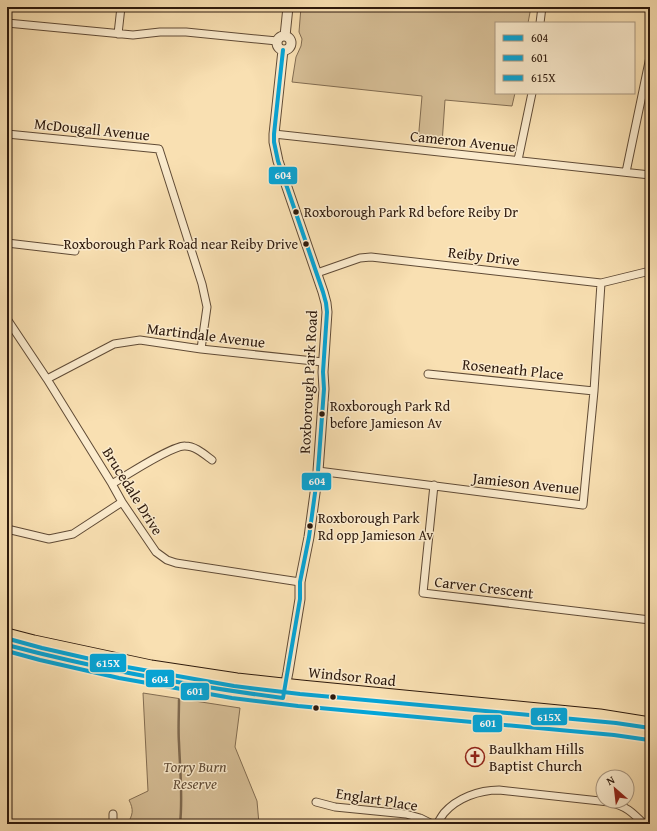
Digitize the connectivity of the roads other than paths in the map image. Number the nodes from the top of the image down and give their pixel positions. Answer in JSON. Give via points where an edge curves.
{"nodes":[{"id":1,"x":121,"y":7,"type":"edge"},
{"id":2,"x":288,"y":7,"type":"edge"},
{"id":3,"x":542,"y":7,"type":"edge"},
{"id":4,"x":540,"y":22,"type":"edge"},
{"id":5,"x":7,"y":23,"type":"edge"},
{"id":6,"x":118,"y":34,"type":"junction"},
{"id":7,"x":285,"y":36,"type":"junction"},
{"id":8,"x":277,"y":41,"type":"junction"},
{"id":9,"x":283,"y":50,"type":"junction"},
{"id":10,"x":650,"y":57,"type":"edge"},
{"id":11,"x":532,"y":94,"type":"edge"},
{"id":12,"x":7,"y":134,"type":"edge"},
{"id":13,"x":274,"y":134,"type":"junction"},
{"id":14,"x":518,"y":160,"type":"junction"},
{"id":15,"x":626,"y":172,"type":"junction"},
{"id":16,"x":650,"y":175,"type":"edge"},
{"id":17,"x":7,"y":243,"type":"edge"},
{"id":18,"x":75,"y":251,"type":"dead end"},
{"id":19,"x":650,"y":271,"type":"edge"},
{"id":20,"x":316,"y":273,"type":"junction"},
{"id":21,"x":601,"y":283,"type":"junction"},
{"id":22,"x":7,"y":319,"type":"edge"},
{"id":23,"x":201,"y":349,"type":"junction"},
{"id":24,"x":323,"y":362,"type":"junction"},
{"id":25,"x":428,"y":374,"type":"dead end"},
{"id":26,"x":47,"y":379,"type":"junction"},
{"id":27,"x":594,"y":391,"type":"junction"},
{"id":28,"x":212,"y":460,"type":"dead end"},
{"id":29,"x":318,"y":471,"type":"junction"},
{"id":30,"x":112,"y":484,"type":"junction"},
{"id":31,"x":434,"y":485,"type":"junction"},
{"id":32,"x":122,"y":502,"type":"junction"},
{"id":33,"x":7,"y":529,"type":"edge"},
{"id":34,"x":300,"y":582,"type":"junction"},
{"id":35,"x":650,"y":620,"type":"edge"},
{"id":36,"x":7,"y":634,"type":"edge"},
{"id":37,"x":7,"y":645,"type":"edge"},
{"id":38,"x":286,"y":684,"type":"junction"},
{"id":39,"x":283,"y":698,"type":"junction"},
{"id":40,"x":650,"y":723,"type":"edge"},
{"id":41,"x":650,"y":734,"type":"edge"},
{"id":42,"x":316,"y":802,"type":"dead end"},
{"id":43,"x":113,"y":814,"type":"dead end"},
{"id":44,"x":113,"y":824,"type":"edge"},
{"id":45,"x":432,"y":824,"type":"edge"},
{"id":46,"x":437,"y":824,"type":"edge"},
{"id":47,"x":644,"y":824,"type":"edge"}],
"edges":[{"from":1,"to":6,"type":"street"},
{"from":2,"to":7,"type":"street"},
{"from":3,"to":4,"type":"street"},
{"from":5,"to":6,"type":"street"},
{"from":6,"to":8,"type":"street","via":[[186,32]]},
{"from":7,"to":8,"type":"street","via":[[279,37]]},
{"from":7,"to":9,"type":"street","via":[[291,42],[287,49]]},
{"from":8,"to":9,"type":"street","via":[[278,47]]},
{"from":9,"to":13,"type":"street","name":"Roxborough Park Road"},
{"from":10,"to":15,"type":"street"},
{"from":11,"to":14,"type":"street"},
{"from":12,"to":23,"type":"street","name":"McDougall Avenue","via":[[159,149],[207,307]]},
{"from":13,"to":14,"type":"street","name":"Cameron Avenue"},
{"from":13,"to":20,"type":"street","name":"Roxborough Park Road","via":[[278,161]]},
{"from":14,"to":15,"type":"street","name":"Cameron Avenue"},
{"from":15,"to":16,"type":"street","name":"Cameron Avenue"},
{"from":17,"to":18,"type":"street"},
{"from":19,"to":21,"type":"street","name":"Reiby Drive"},
{"from":20,"to":21,"type":"street","name":"Reiby Drive","via":[[371,256]]},
{"from":20,"to":24,"type":"street","name":"Roxborough Park Road","via":[[326,308]]},
{"from":21,"to":27,"type":"street","name":"Jamieson Avenue"},
{"from":22,"to":26,"type":"street","name":"Brucedale Drive"},
{"from":23,"to":24,"type":"street","name":"Martindale Avenue"},
{"from":23,"to":26,"type":"street","name":"Martindale Avenue","via":[[140,340],[114,344]]},
{"from":24,"to":29,"type":"street","name":"Roxborough Park Road","via":[[324,389]]},
{"from":25,"to":27,"type":"street","name":"Roseneath Place"},
{"from":26,"to":30,"type":"street","name":"Brucedale Drive"},
{"from":27,"to":31,"type":"street","name":"Jamieson Avenue","via":[[583,505]]},
{"from":28,"to":30,"type":"street","via":[[197,449],[184,445]]},
{"from":29,"to":31,"type":"street","name":"Jamieson Avenue"},
{"from":29,"to":34,"type":"street","name":"Roxborough Park Road"},
{"from":30,"to":32,"type":"street","name":"Brucedale Drive"},
{"from":31,"to":35,"type":"street","name":"Carver Crescent","via":[[423,593]]},
{"from":32,"to":33,"type":"street","via":[[73,534],[49,539]]},
{"from":32,"to":34,"type":"street","name":"Brucedale Drive","via":[[156,552],[167,560]]},
{"from":34,"to":38,"type":"street","name":"Roxborough Park Road","via":[[300,599]]},
{"from":36,"to":38,"type":"main road","name":"Windsor Road","via":[[151,666]]},
{"from":37,"to":39,"type":"main road","name":"Windsor Road","via":[[120,672]]},
{"from":38,"to":39,"type":"street","name":"Roxborough Park Road"},
{"from":38,"to":40,"type":"main road","name":"Windsor Road","via":[[600,715]]},
{"from":39,"to":41,"type":"main road","name":"Windsor Road"},
{"from":42,"to":45,"type":"street","name":"Englart Place","via":[[335,807],[406,814]]},
{"from":43,"to":44,"type":"street"},
{"from":46,"to":47,"type":"street","via":[[445,812],[464,798],[487,790],[620,804]]}]}
